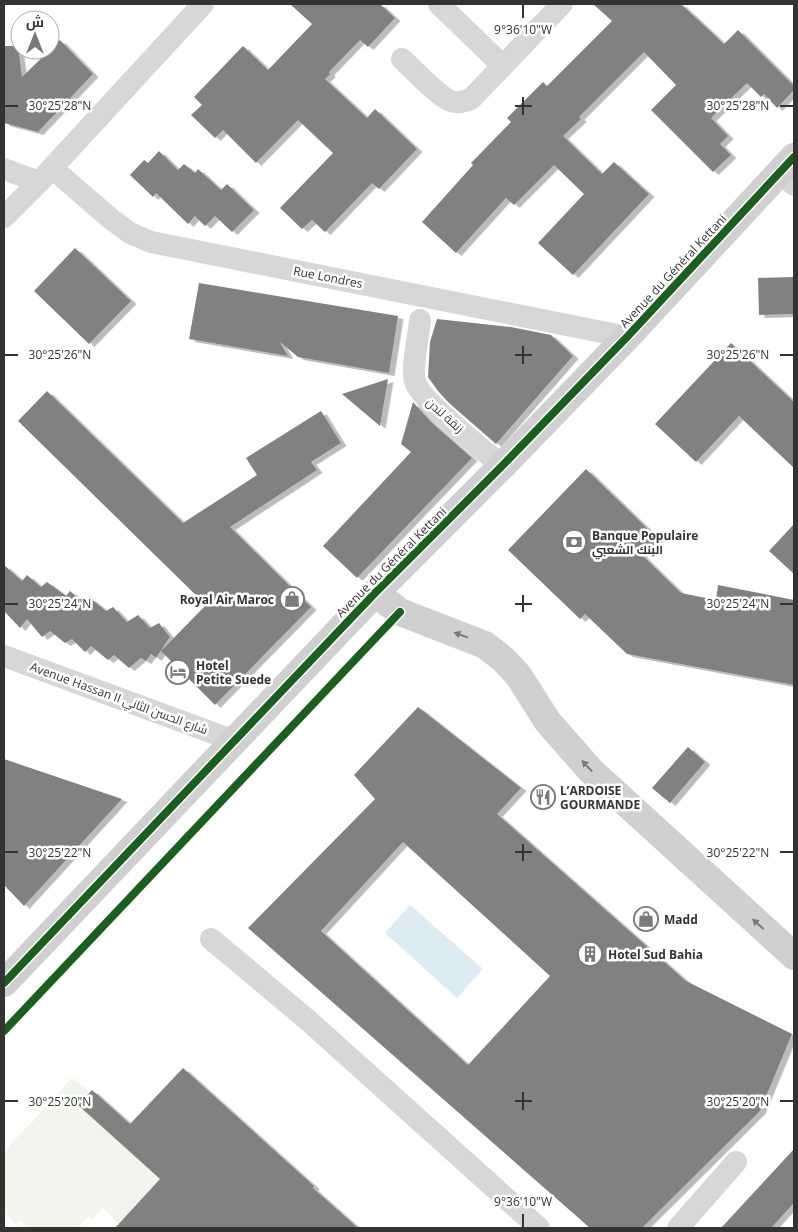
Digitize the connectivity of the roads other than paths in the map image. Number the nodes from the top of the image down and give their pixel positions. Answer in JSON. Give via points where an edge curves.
{"nodes":[{"id":1,"x":203,"y":4,"type":"edge"},
{"id":2,"x":440,"y":4,"type":"edge"},
{"id":3,"x":562,"y":4,"type":"edge"},
{"id":4,"x":402,"y":59,"type":"dead end"},
{"id":5,"x":504,"y":66,"type":"junction"},
{"id":6,"x":4,"y":169,"type":"edge"},
{"id":7,"x":789,"y":171,"type":"edge"},
{"id":8,"x":46,"y":175,"type":"junction"},
{"id":9,"x":4,"y":216,"type":"edge"},
{"id":10,"x":420,"y":320,"type":"dead end"},
{"id":11,"x":627,"y":337,"type":"junction"},
{"id":12,"x":502,"y":466,"type":"junction"},
{"id":13,"x":375,"y":594,"type":"junction"},
{"id":14,"x":4,"y":656,"type":"edge"},
{"id":15,"x":234,"y":741,"type":"junction"},
{"id":16,"x":211,"y":939,"type":"dead end"},
{"id":17,"x":794,"y":956,"type":"edge"},
{"id":18,"x":4,"y":983,"type":"edge"},
{"id":19,"x":736,"y":1162,"type":"dead end"},
{"id":20,"x":539,"y":1228,"type":"edge"},
{"id":21,"x":678,"y":1228,"type":"edge"}],
"edges":[{"from":1,"to":8,"type":"street"},
{"from":2,"to":5,"type":"street"},
{"from":3,"to":5,"type":"street"},
{"from":4,"to":5,"type":"street","via":[[443,96],[462,102],[471,99]]},
{"from":6,"to":8,"type":"street"},
{"from":7,"to":11,"type":"street","name":"Avenue du Général Kettani"},
{"from":8,"to":9,"type":"street"},
{"from":8,"to":11,"type":"street","name":"Rue Londres","via":[[130,232],[151,242]]},
{"from":10,"to":12,"type":"street","name":"زنقة لندن","via":[[415,382],[427,400]]},
{"from":11,"to":12,"type":"street","name":"Avenue du Général Kettani"},
{"from":12,"to":13,"type":"street","name":"Avenue du Général Kettani"},
{"from":13,"to":15,"type":"street","name":"Avenue du Général Kettani"},
{"from":17,"to":13,"type":"street","one_way":true,"via":[[591,771],[548,722],[518,674],[503,659],[485,644],[400,612]]},
{"from":14,"to":15,"type":"street","name":"Avenue Hassan II شارع الحسن الثاني"},
{"from":15,"to":18,"type":"street","name":"Avenue du Général Kettani"},
{"from":16,"to":20,"type":"street","via":[[310,1022]]},
{"from":19,"to":21,"type":"street"}]}
